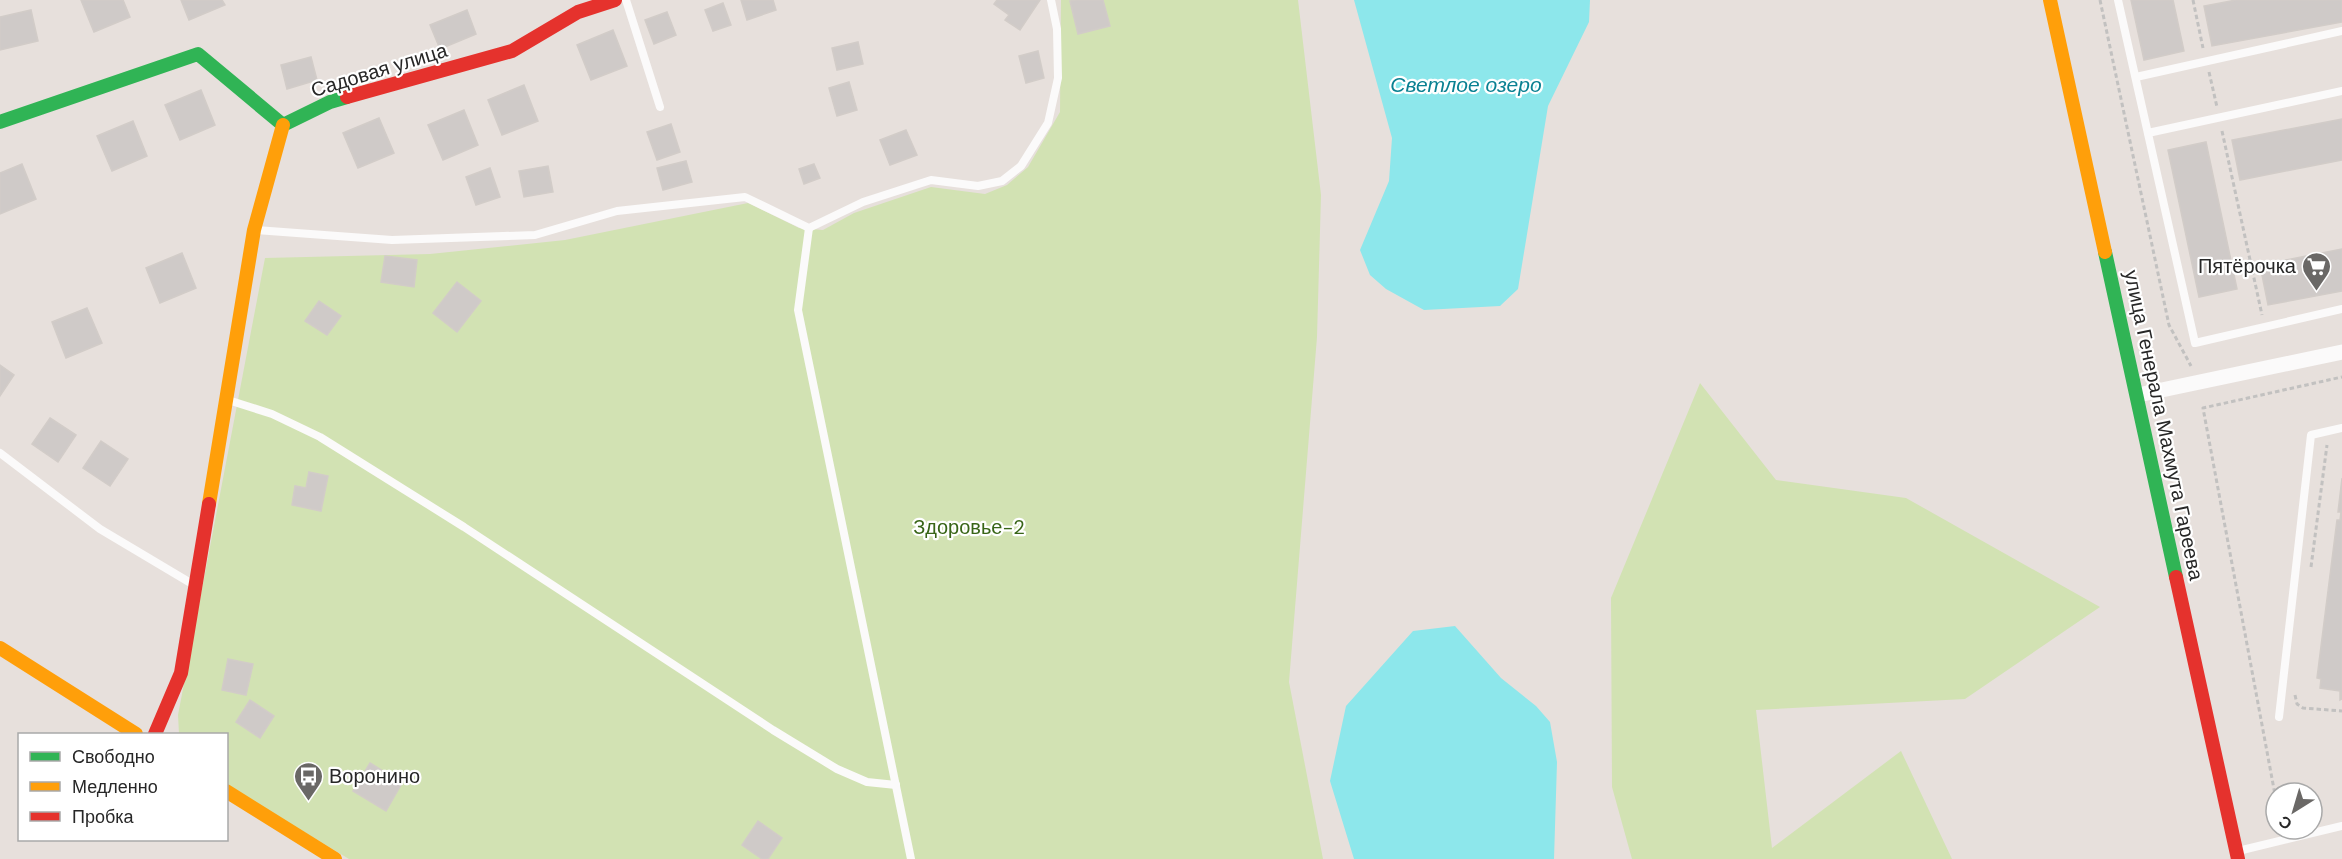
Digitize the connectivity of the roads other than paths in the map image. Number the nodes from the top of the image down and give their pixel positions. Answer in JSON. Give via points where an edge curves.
{"nodes":[{"id":1,"x":615,"y":0,"type":"edge"},
{"id":2,"x":626,"y":0,"type":"edge"},
{"id":3,"x":1051,"y":0,"type":"edge"},
{"id":4,"x":2050,"y":0,"type":"edge"},
{"id":5,"x":2118,"y":0,"type":"edge"},
{"id":6,"x":576,"y":6,"type":"edge"},
{"id":7,"x":2342,"y":31,"type":"edge"},
{"id":8,"x":2136,"y":77,"type":"junction"},
{"id":9,"x":2342,"y":91,"type":"edge"},
{"id":10,"x":660,"y":106,"type":"dead end"},
{"id":11,"x":0,"y":122,"type":"edge"},
{"id":12,"x":283,"y":125,"type":"junction"},
{"id":13,"x":2148,"y":133,"type":"junction"},
{"id":14,"x":809,"y":228,"type":"junction"},
{"id":15,"x":254,"y":230,"type":"junction"},
{"id":16,"x":2342,"y":309,"type":"edge"},
{"id":17,"x":2342,"y":352,"type":"edge"},
{"id":18,"x":2138,"y":395,"type":"junction"},
{"id":19,"x":226,"y":400,"type":"junction"},
{"id":20,"x":2342,"y":428,"type":"edge"},
{"id":21,"x":0,"y":453,"type":"edge"},
{"id":22,"x":196,"y":586,"type":"junction"},
{"id":23,"x":0,"y":648,"type":"edge"},
{"id":24,"x":2278,"y":717,"type":"dead end"},
{"id":25,"x":133,"y":733,"type":"edge"},
{"id":26,"x":156,"y":733,"type":"edge"},
{"id":27,"x":896,"y":785,"type":"junction"},
{"id":28,"x":228,"y":792,"type":"edge"},
{"id":29,"x":2342,"y":826,"type":"edge"},
{"id":30,"x":2237,"y":855,"type":"edge"},
{"id":31,"x":335,"y":859,"type":"edge"},
{"id":32,"x":911,"y":859,"type":"edge"}],
"edges":[{"from":1,"to":6,"type":"street","name":"Садовая улица"},
{"from":2,"to":10,"type":"lane"},
{"from":3,"to":14,"type":"lane","via":[[1057,29],[1058,78],[1048,123],[1021,166],[1002,181],[978,186],[931,180],[862,202]]},
{"from":4,"to":18,"type":"street","name":"улица Генерала Махмута Гареева"},
{"from":5,"to":8,"type":"lane"},
{"from":6,"to":12,"type":"street","name":"Садовая улица","via":[[512,51],[330,102]]},
{"from":7,"to":8,"type":"lane"},
{"from":8,"to":13,"type":"lane"},
{"from":9,"to":13,"type":"lane"},
{"from":11,"to":12,"type":"street","via":[[198,54]]},
{"from":12,"to":15,"type":"street"},
{"from":13,"to":16,"type":"lane","via":[[2196,343]]},
{"from":14,"to":15,"type":"lane","via":[[745,197],[617,211],[535,235],[392,240]]},
{"from":14,"to":27,"type":"lane","via":[[798,310]]},
{"from":15,"to":19,"type":"street"},
{"from":17,"to":18,"type":"street"},
{"from":18,"to":30,"type":"street","name":"улица Генерала Махмута Гареева"},
{"from":19,"to":22,"type":"street"},
{"from":19,"to":27,"type":"lane","via":[[272,414],[320,437],[837,769],[867,782]]},
{"from":20,"to":24,"type":"lane","via":[[2311,435]]},
{"from":21,"to":22,"type":"lane","via":[[100,529]]},
{"from":22,"to":26,"type":"street","via":[[181,673]]},
{"from":23,"to":25,"type":"street"},
{"from":27,"to":32,"type":"lane"},
{"from":28,"to":31,"type":"street"},
{"from":29,"to":30,"type":"lane"}]}
